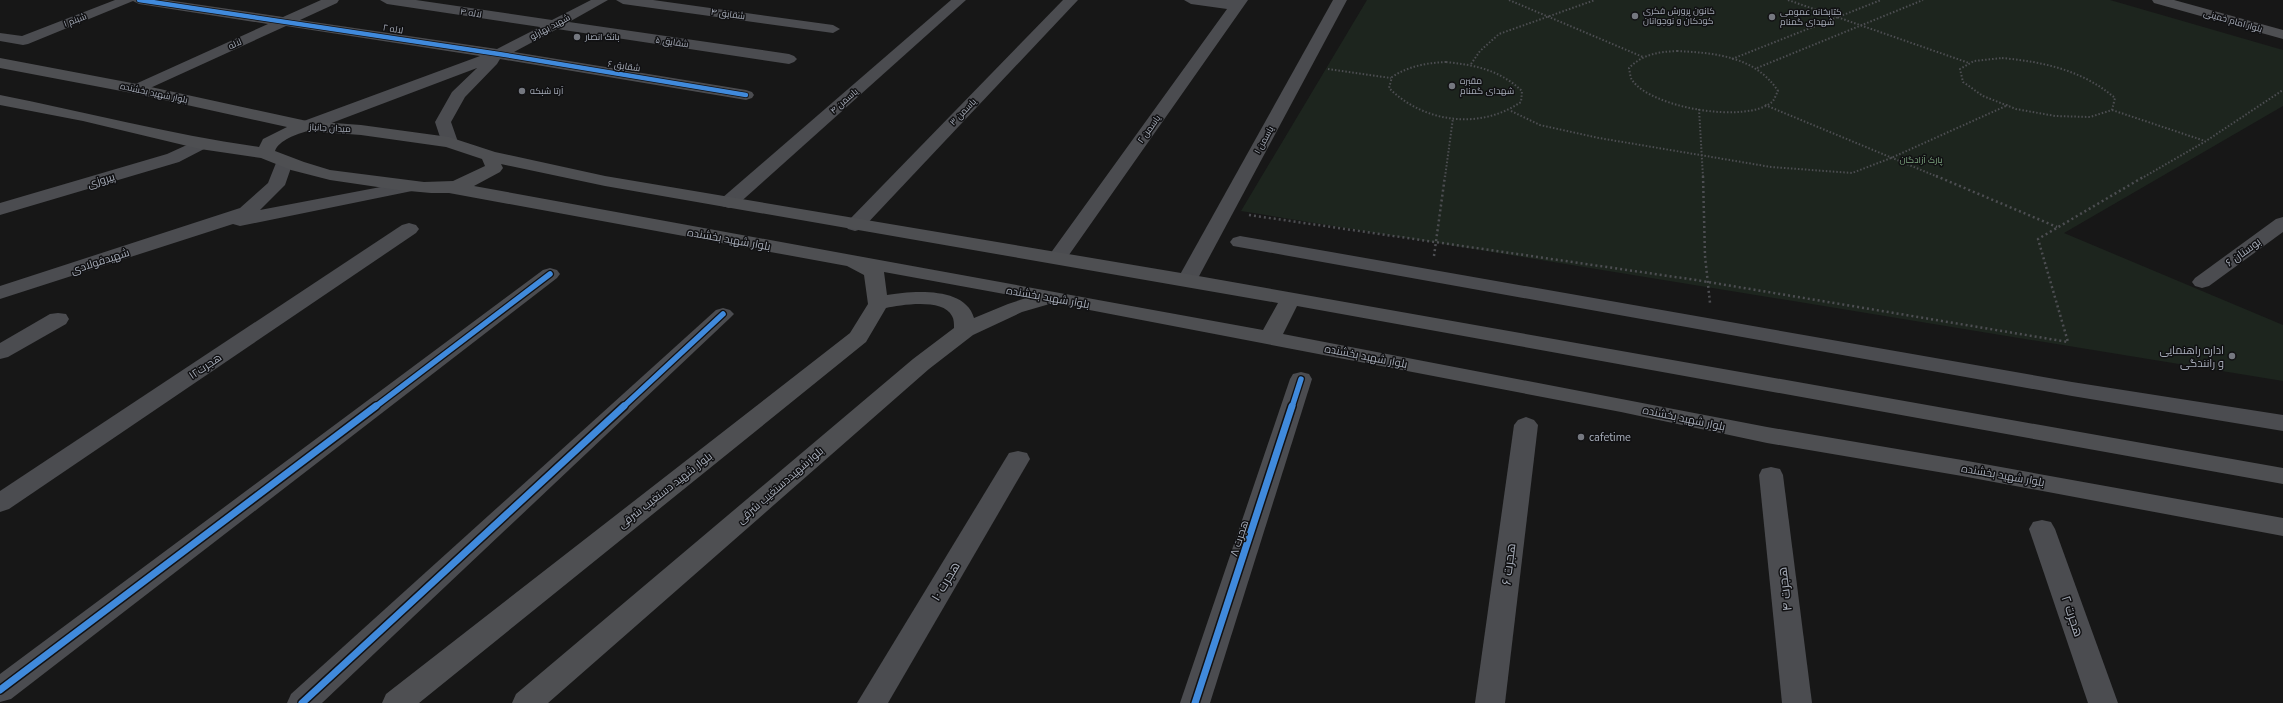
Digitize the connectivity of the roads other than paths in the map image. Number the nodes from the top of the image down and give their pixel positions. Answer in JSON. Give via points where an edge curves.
{"nodes":[{"id":1,"x":127,"y":0,"type":"edge"},
{"id":2,"x":139,"y":0,"type":"edge"},
{"id":3,"x":332,"y":0,"type":"edge"},
{"id":4,"x":387,"y":0,"type":"edge"},
{"id":5,"x":601,"y":0,"type":"edge"},
{"id":6,"x":623,"y":0,"type":"edge"},
{"id":7,"x":959,"y":0,"type":"edge"},
{"id":8,"x":1071,"y":0,"type":"edge"},
{"id":9,"x":1191,"y":0,"type":"edge"},
{"id":10,"x":1340,"y":0,"type":"edge"},
{"id":11,"x":2159,"y":0,"type":"edge"},
{"id":12,"x":2208,"y":0,"type":"edge"},
{"id":13,"x":1239,"y":3,"type":"edge"},
{"id":14,"x":2283,"y":21,"type":"edge"},
{"id":15,"x":284,"y":22,"type":"junction"},
{"id":16,"x":554,"y":25,"type":"junction"},
{"id":17,"x":833,"y":28,"type":"dead end"},
{"id":18,"x":2283,"y":35,"type":"edge"},
{"id":19,"x":0,"y":37,"type":"edge"},
{"id":20,"x":499,"y":54,"type":"junction"},
{"id":21,"x":789,"y":59,"type":"dead end"},
{"id":22,"x":0,"y":63,"type":"edge"},
{"id":23,"x":137,"y":89,"type":"junction"},
{"id":24,"x":746,"y":94,"type":"dead end"},
{"id":25,"x":0,"y":100,"type":"edge"},
{"id":26,"x":307,"y":126,"type":"junction"},
{"id":27,"x":449,"y":142,"type":"junction"},
{"id":28,"x":200,"y":144,"type":"junction"},
{"id":29,"x":265,"y":153,"type":"junction"},
{"id":30,"x":490,"y":156,"type":"junction"},
{"id":31,"x":284,"y":162,"type":"junction"},
{"id":32,"x":412,"y":186,"type":"junction"},
{"id":33,"x":449,"y":187,"type":"junction"},
{"id":34,"x":729,"y":202,"type":"junction"},
{"id":35,"x":0,"y":209,"type":"edge"},
{"id":36,"x":2283,"y":223,"type":"edge"},
{"id":37,"x":855,"y":225,"type":"junction"},
{"id":38,"x":200,"y":229,"type":"junction"},
{"id":39,"x":409,"y":229,"type":"dead end"},
{"id":40,"x":1240,"y":242,"type":"dead end"},
{"id":41,"x":1057,"y":258,"type":"junction"},
{"id":42,"x":852,"y":262,"type":"junction"},
{"id":43,"x":550,"y":274,"type":"dead end"},
{"id":44,"x":1187,"y":280,"type":"junction"},
{"id":45,"x":2202,"y":282,"type":"dead end"},
{"id":46,"x":0,"y":293,"type":"edge"},
{"id":47,"x":1052,"y":297,"type":"junction"},
{"id":48,"x":1290,"y":299,"type":"junction"},
{"id":49,"x":878,"y":304,"type":"junction"},
{"id":50,"x":722,"y":314,"type":"dead end"},
{"id":51,"x":58,"y":319,"type":"dead end"},
{"id":52,"x":965,"y":330,"type":"junction"},
{"id":53,"x":1270,"y":338,"type":"junction"},
{"id":54,"x":0,"y":352,"type":"edge"},
{"id":55,"x":1301,"y":379,"type":"dead end"},
{"id":56,"x":2283,"y":423,"type":"edge"},
{"id":57,"x":1526,"y":425,"type":"dead end"},
{"id":58,"x":1018,"y":459,"type":"dead end"},
{"id":59,"x":1771,"y":475,"type":"dead end"},
{"id":60,"x":2283,"y":476,"type":"edge"},
{"id":61,"x":0,"y":503,"type":"edge"},
{"id":62,"x":2283,"y":527,"type":"edge"},
{"id":63,"x":2042,"y":529,"type":"dead end"},
{"id":64,"x":0,"y":690,"type":"edge"},
{"id":65,"x":302,"y":703,"type":"edge"},
{"id":66,"x":397,"y":703,"type":"edge"},
{"id":67,"x":527,"y":703,"type":"edge"},
{"id":68,"x":872,"y":703,"type":"edge"},
{"id":69,"x":1195,"y":703,"type":"edge"},
{"id":70,"x":1490,"y":703,"type":"edge"},
{"id":71,"x":1797,"y":703,"type":"edge"},
{"id":72,"x":2103,"y":703,"type":"edge"}],
"edges":[{"from":1,"to":19,"type":"street","name":"شبنم ۱","via":[[23,41]]},
{"from":2,"to":15,"type":"street","name":"لاله ۲"},
{"from":3,"to":15,"type":"street","name":"لاله"},
{"from":4,"to":16,"type":"street","name":"لاله ۴"},
{"from":5,"to":16,"type":"street","name":"شهید بهارلو"},
{"from":6,"to":17,"type":"street","name":"شقایق ۴"},
{"from":7,"to":34,"type":"street","name":"یاسمن ۴"},
{"from":8,"to":37,"type":"street","name":"یاسمن ۳"},
{"from":9,"to":13,"type":"street"},
{"from":10,"to":44,"type":"street","name":"یاسمن ۱"},
{"from":11,"to":18,"type":"main road","name":"بلوار امام خمینی"},
{"from":12,"to":14,"type":"main road","name":"بلوار امام خمینی"},
{"from":13,"to":41,"type":"street","name":"یاسمن ۲"},
{"from":15,"to":20,"type":"street","name":"لاله ۲"},
{"from":15,"to":23,"type":"street","name":"لاله"},
{"from":16,"to":20,"type":"street","name":"شهید بهارلو"},
{"from":16,"to":21,"type":"street","name":"شقایق ۵"},
{"from":20,"to":24,"type":"street","name":"شقایق ۶"},
{"from":20,"to":26,"type":"street"},
{"from":20,"to":27,"type":"street","via":[[458,96],[443,122]]},
{"from":22,"to":23,"type":"main road","name":"بلوار شهید بخشنده"},
{"from":23,"to":26,"type":"main road","name":"بلوار شهید بخشنده"},
{"from":25,"to":28,"type":"main road","via":[[83,116]]},
{"from":26,"to":27,"type":"main road","name":"میدان جانباز","via":[[361,130]]},
{"from":26,"to":29,"type":"main road","name":"میدان جانباز","via":[[290,131],[269,143]]},
{"from":27,"to":30,"type":"main road","name":"میدان جانباز"},
{"from":28,"to":29,"type":"main road"},
{"from":28,"to":35,"type":"street","name":"پیروزی","via":[[173,158]]},
{"from":29,"to":31,"type":"main road"},
{"from":30,"to":33,"type":"main road","via":[[494,168],[477,179]]},
{"from":30,"to":34,"type":"main road","via":[[605,181]]},
{"from":31,"to":32,"type":"main road","via":[[351,180]]},
{"from":31,"to":38,"type":"street","via":[[276,185],[247,212]]},
{"from":32,"to":33,"type":"main road"},
{"from":32,"to":38,"type":"street","via":[[302,206]]},
{"from":33,"to":42,"type":"main road","name":"بلوار شهید بخشنده"},
{"from":34,"to":37,"type":"main road"},
{"from":36,"to":45,"type":"street","name":"بوستان ۶"},
{"from":37,"to":41,"type":"main road"},
{"from":38,"to":46,"type":"street","name":"شهیدفولادی"},
{"from":39,"to":61,"type":"street","name":"هجرت۱۲"},
{"from":40,"to":56,"type":"street","via":[[2072,389]]},
{"from":41,"to":44,"type":"main road"},
{"from":42,"to":47,"type":"main road","name":"بلوار شهید بخشنده"},
{"from":42,"to":49,"type":"main road","via":[[874,272]]},
{"from":43,"to":64,"type":"street"},
{"from":44,"to":48,"type":"main road"},
{"from":47,"to":52,"type":"main road","name":"بلوارشهیددستغیب شرقی","via":[[1015,308]]},
{"from":47,"to":53,"type":"main road","name":"بلوار شهید بخشنده"},
{"from":48,"to":53,"type":"main road"},
{"from":48,"to":60,"type":"main road"},
{"from":49,"to":52,"type":"main road","via":[[909,298],[940,301],[953,306],[961,313]]},
{"from":49,"to":66,"type":"main road","name":"بلوار شهید دستغیب شرقی","via":[[858,337]]},
{"from":50,"to":65,"type":"street"},
{"from":51,"to":54,"type":"street"},
{"from":52,"to":67,"type":"main road","name":"بلوارشهیددستغیب شرقی","via":[[921,364]]},
{"from":53,"to":62,"type":"main road","name":"بلوار شهید بخشنده","via":[[1767,434]]},
{"from":55,"to":69,"type":"street","name":"هجرت ۸"},
{"from":57,"to":70,"type":"street","name":"هجرت ۶"},
{"from":58,"to":68,"type":"street","name":"هجرت ۱۰"},
{"from":59,"to":71,"type":"street","name":"هجرت ۴"},
{"from":63,"to":72,"type":"street","name":"هجرت ۲"}]}
